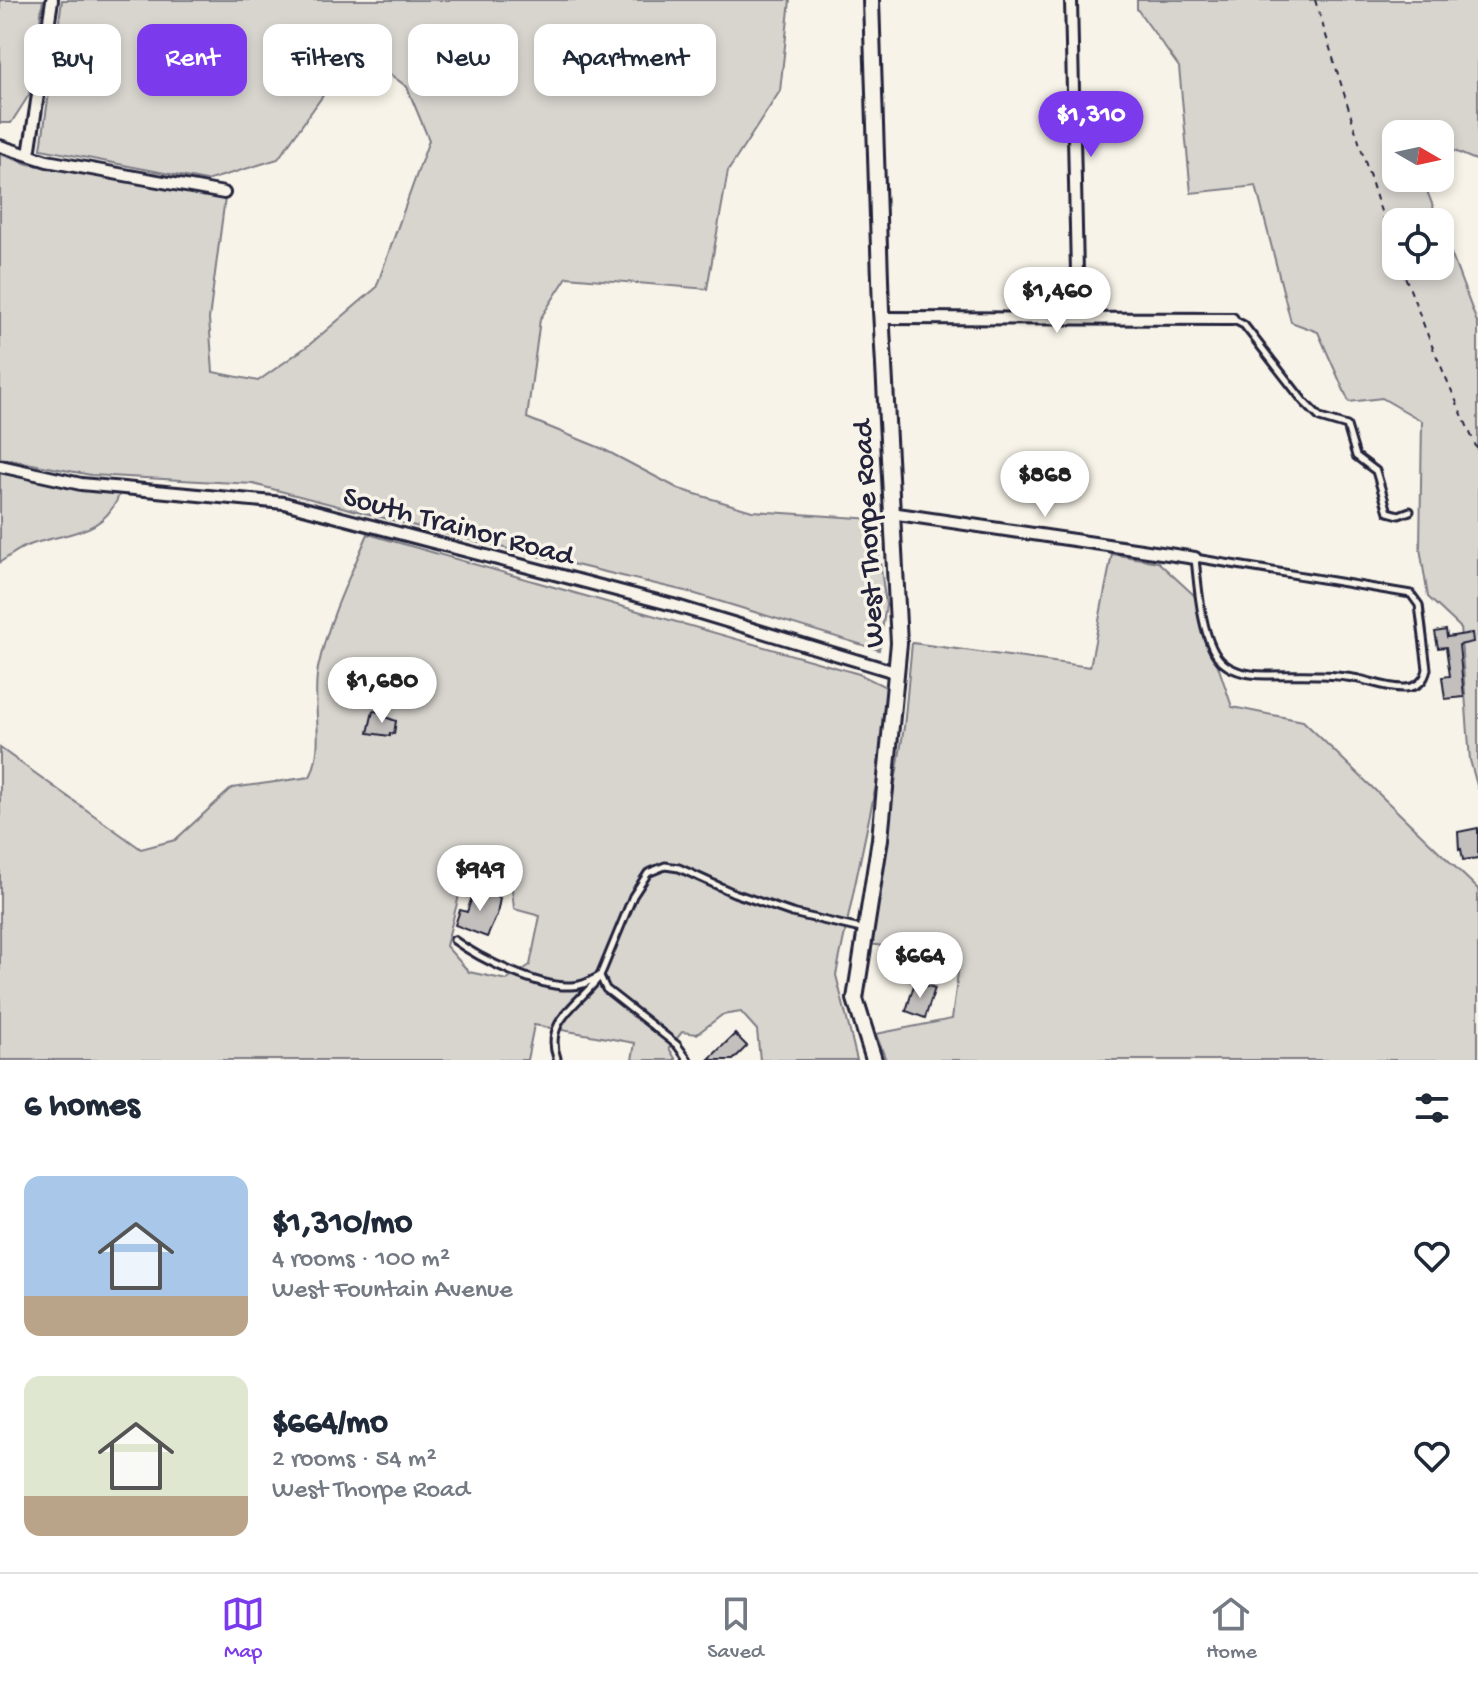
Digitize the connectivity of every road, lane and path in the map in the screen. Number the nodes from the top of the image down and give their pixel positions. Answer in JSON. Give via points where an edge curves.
{"nodes":[{"id":1,"x":52,"y":0,"type":"edge"},
{"id":2,"x":871,"y":0,"type":"edge"},
{"id":3,"x":1071,"y":0,"type":"edge"},
{"id":4,"x":1315,"y":0,"type":"edge"},
{"id":5,"x":0,"y":146,"type":"edge"},
{"id":6,"x":29,"y":155,"type":"junction"},
{"id":7,"x":224,"y":193,"type":"dead end"},
{"id":8,"x":1382,"y":214,"type":"edge"},
{"id":9,"x":1406,"y":280,"type":"edge"},
{"id":10,"x":882,"y":318,"type":"junction"},
{"id":11,"x":1078,"y":318,"type":"junction"},
{"id":12,"x":1232,"y":319,"type":"joint"},
{"id":13,"x":1478,"y":451,"type":"edge"},
{"id":14,"x":0,"y":466,"type":"edge"},
{"id":15,"x":1410,"y":511,"type":"dead end"},
{"id":16,"x":891,"y":513,"type":"junction"},
{"id":17,"x":1195,"y":558,"type":"junction"},
{"id":18,"x":898,"y":673,"type":"junction"},
{"id":19,"x":866,"y":930,"type":"junction"},
{"id":20,"x":454,"y":940,"type":"dead end"},
{"id":21,"x":600,"y":976,"type":"junction"},
{"id":22,"x":557,"y":1058,"type":"edge"},
{"id":23,"x":688,"y":1060,"type":"edge"},
{"id":24,"x":874,"y":1060,"type":"edge"}],
"edges":[{"from":1,"to":6,"type":"street"},
{"from":2,"to":10,"type":"street","name":"West Thorpe Road"},
{"from":3,"to":11,"type":"street"},
{"from":4,"to":8,"type":"path"},
{"from":5,"to":6,"type":"street"},
{"from":6,"to":7,"type":"street"},
{"from":9,"to":13,"type":"path"},
{"from":10,"to":11,"type":"street"},
{"from":10,"to":16,"type":"street","name":"West Thorpe Road"},
{"from":11,"to":12,"type":"street"},
{"from":12,"to":15,"type":"lane","via":[[1244,325],[1320,418],[1347,426],[1356,456],[1376,471],[1388,512]]},
{"from":14,"to":18,"type":"street","name":"South Trainor Road","via":[[95,485],[284,503],[673,605]]},
{"from":16,"to":17,"type":"street"},
{"from":16,"to":18,"type":"street","name":"West Thorpe Road"},
{"from":17,"to":17,"type":"lane","via":[[1411,594],[1419,605],[1425,678],[1409,688],[1337,675],[1265,675],[1233,669],[1220,660],[1209,636]]},
{"from":18,"to":19,"type":"street","name":"West Thorpe Road"},
{"from":19,"to":21,"type":"lane","via":[[792,913],[665,866],[648,873],[633,896]]},
{"from":19,"to":24,"type":"street","name":"West Thorpe Road","via":[[855,999]]},
{"from":20,"to":21,"type":"lane","via":[[552,985],[586,984]]},
{"from":21,"to":22,"type":"lane","via":[[556,1027],[552,1045]]},
{"from":21,"to":23,"type":"lane","via":[[606,989],[677,1045]]}]}
